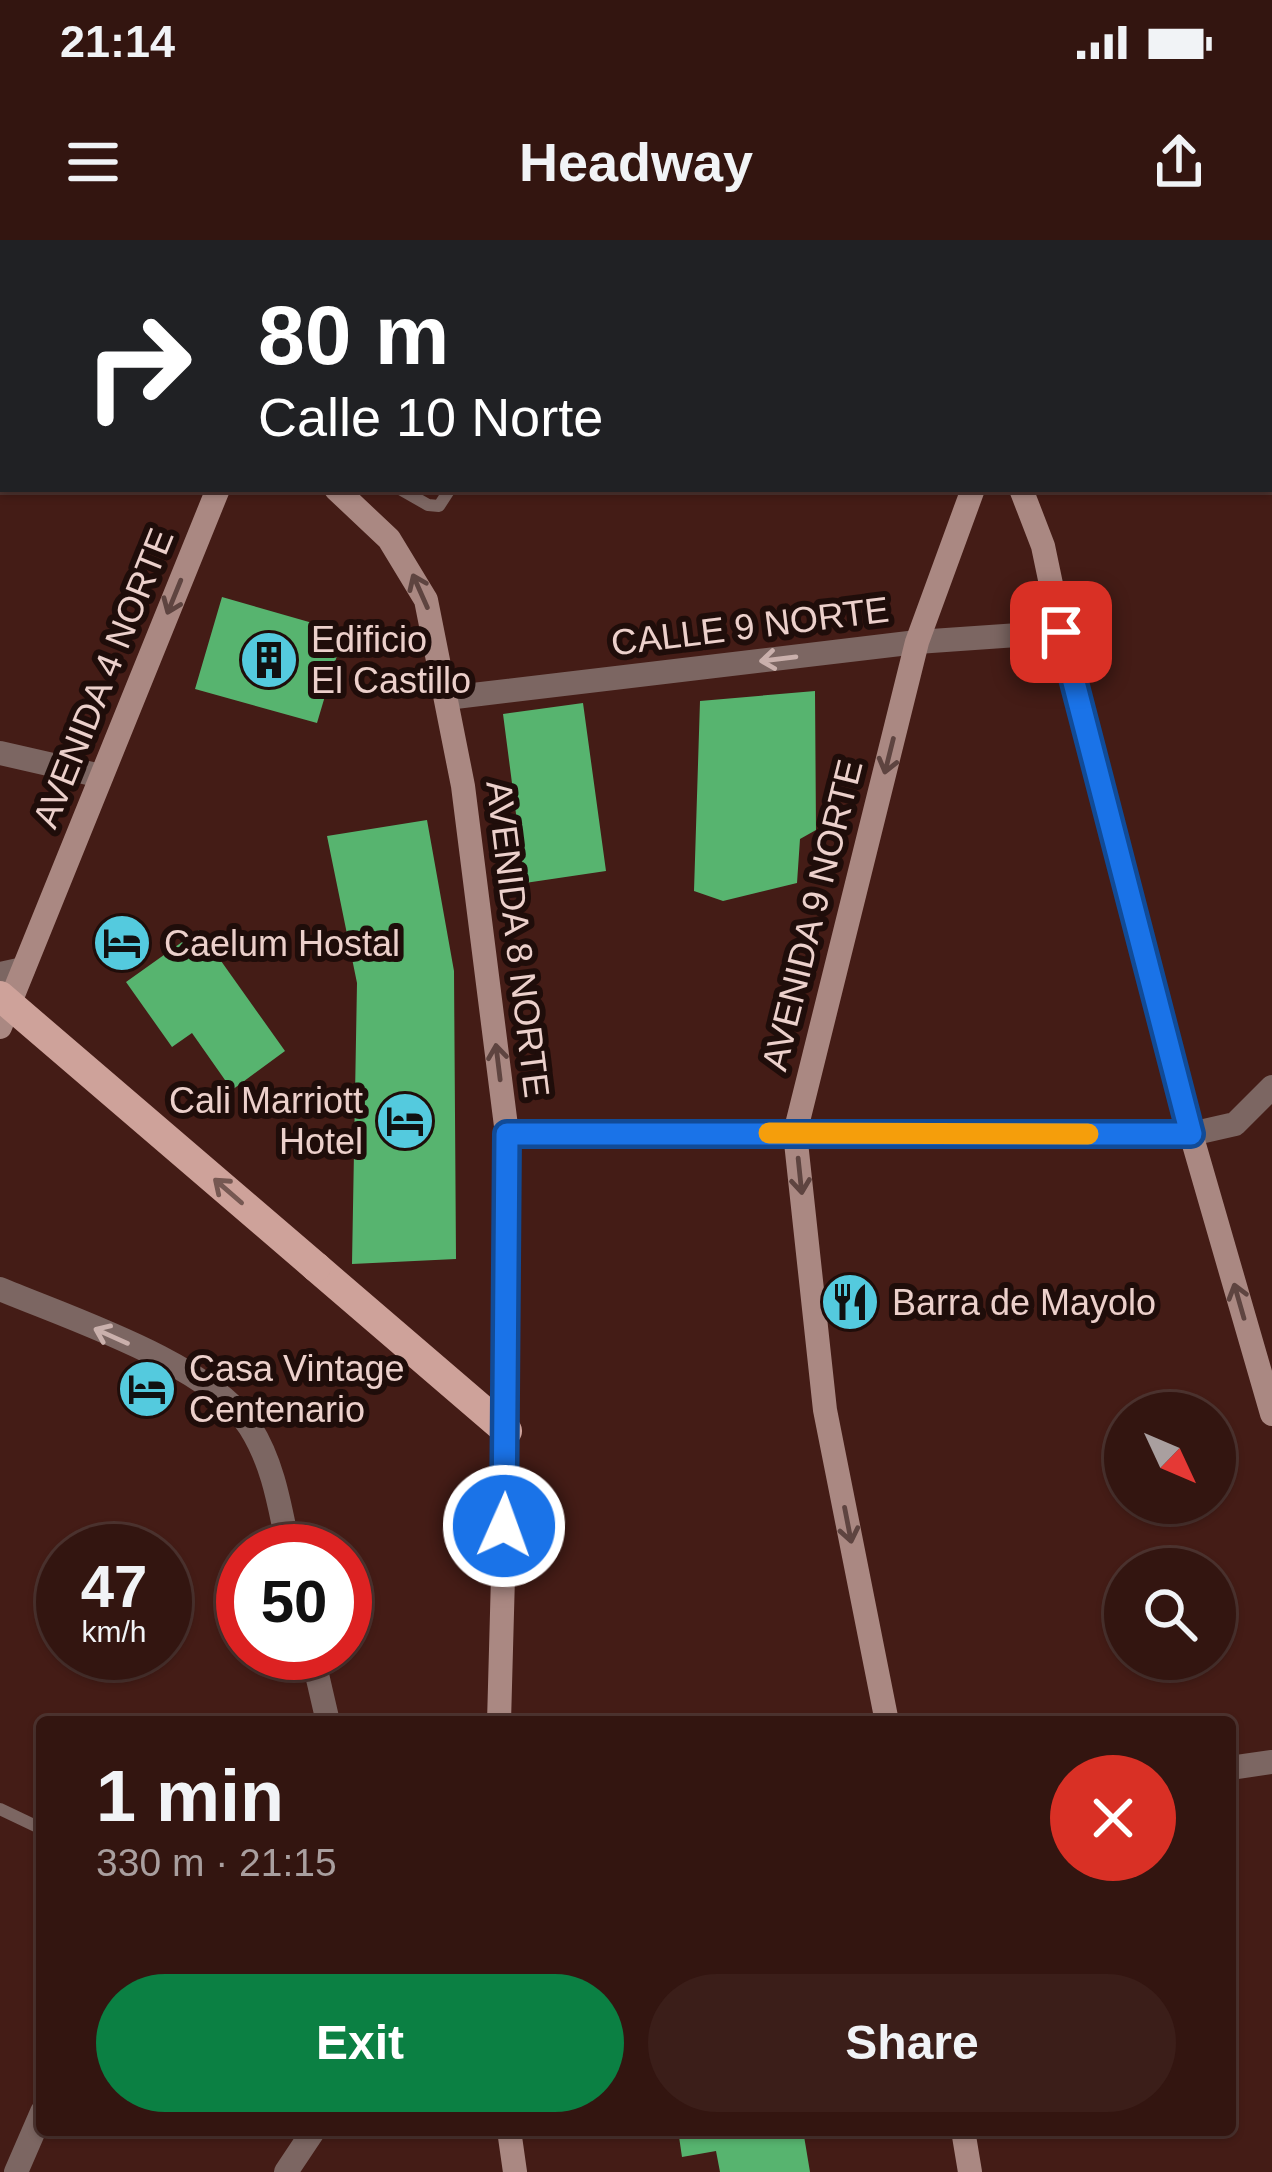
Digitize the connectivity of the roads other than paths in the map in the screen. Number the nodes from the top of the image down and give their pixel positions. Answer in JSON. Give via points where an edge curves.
{"nodes":[{"id":1,"x":217,"y":492,"type":"edge"},
{"id":2,"x":343,"y":492,"type":"edge"},
{"id":3,"x":405,"y":492,"type":"edge"},
{"id":4,"x":448,"y":492,"type":"edge"},
{"id":5,"x":972,"y":492,"type":"edge"},
{"id":6,"x":1022,"y":492,"type":"edge"},
{"id":7,"x":1061,"y":632,"type":"junction"},
{"id":8,"x":917,"y":642,"type":"junction"},
{"id":9,"x":447,"y":698,"type":"junction"},
{"id":10,"x":0,"y":753,"type":"edge"},
{"id":11,"x":101,"y":776,"type":"junction"},
{"id":12,"x":12,"y":971,"type":"edge"},
{"id":13,"x":0,"y":995,"type":"edge"},
{"id":14,"x":0,"y":1024,"type":"edge"},
{"id":15,"x":1272,"y":1087,"type":"edge"},
{"id":16,"x":795,"y":1133,"type":"junction"},
{"id":17,"x":507,"y":1134,"type":"junction"},
{"id":18,"x":1191,"y":1134,"type":"junction"},
{"id":19,"x":0,"y":1288,"type":"edge"},
{"id":20,"x":1272,"y":1414,"type":"edge"},
{"id":21,"x":507,"y":1431,"type":"junction"},
{"id":22,"x":282,"y":1524,"type":"edge"},
{"id":23,"x":318,"y":1680,"type":"edge"},
{"id":24,"x":327,"y":1716,"type":"edge"},
{"id":25,"x":499,"y":1716,"type":"edge"},
{"id":26,"x":886,"y":1716,"type":"edge"},
{"id":27,"x":1272,"y":1762,"type":"edge"},
{"id":28,"x":1236,"y":1767,"type":"edge"},
{"id":29,"x":0,"y":1809,"type":"edge"},
{"id":30,"x":36,"y":1826,"type":"edge"},
{"id":31,"x":36,"y":2126,"type":"edge"},
{"id":32,"x":310,"y":2136,"type":"edge"},
{"id":33,"x":510,"y":2136,"type":"edge"},
{"id":34,"x":963,"y":2136,"type":"edge"},
{"id":35,"x":16,"y":2172,"type":"edge"},
{"id":36,"x":286,"y":2172,"type":"edge"},
{"id":37,"x":515,"y":2172,"type":"edge"},
{"id":38,"x":970,"y":2172,"type":"edge"}],
"edges":[{"from":1,"to":11,"type":"street","name":"AVENIDA 4 NORTE","one_way":true},
{"from":9,"to":2,"type":"street","name":"AVENIDA 8 NORTE","one_way":true,"via":[[426,600],[363,501]]},
{"from":3,"to":4,"type":"lane","via":[[439,506]]},
{"from":5,"to":8,"type":"street","name":"AVENIDA 9 NORTE"},
{"from":6,"to":7,"type":"street"},
{"from":7,"to":8,"type":"street","name":"CALLE 9 NORTE"},
{"from":7,"to":18,"type":"street"},
{"from":8,"to":9,"type":"street","name":"CALLE 9 NORTE","one_way":true},
{"from":8,"to":16,"type":"street","name":"AVENIDA 9 NORTE","one_way":true},
{"from":17,"to":9,"type":"street","name":"AVENIDA 8 NORTE","one_way":true},
{"from":10,"to":11,"type":"street"},
{"from":11,"to":12,"type":"street","name":"AVENIDA 4 NORTE"},
{"from":12,"to":14,"type":"street","name":"AVENIDA 4 NORTE"},
{"from":21,"to":13,"type":"main road","one_way":true,"bridge":true},
{"from":15,"to":18,"type":"street","via":[[1235,1124]]},
{"from":16,"to":17,"type":"street"},
{"from":16,"to":18,"type":"street"},
{"from":16,"to":26,"type":"street","name":"AVENIDA 9 NORTE","one_way":true,"via":[[825,1410]]},
{"from":17,"to":21,"type":"street","name":"AVENIDA 8 NORTE"},
{"from":20,"to":18,"type":"street","one_way":true},
{"from":22,"to":19,"type":"street","one_way":true,"via":[[265,1454],[247,1422],[214,1391],[165,1360]]},
{"from":21,"to":25,"type":"street","name":"AVENIDA 8 NORTE"},
{"from":23,"to":24,"type":"street"},
{"from":27,"to":28,"type":"street"},
{"from":29,"to":30,"type":"lane"},
{"from":31,"to":35,"type":"street"},
{"from":32,"to":36,"type":"street"},
{"from":33,"to":37,"type":"street"},
{"from":34,"to":38,"type":"street"}]}
